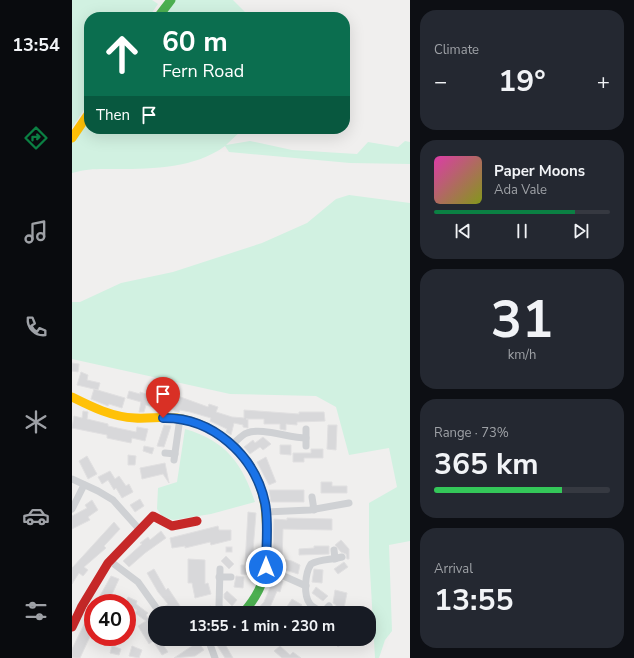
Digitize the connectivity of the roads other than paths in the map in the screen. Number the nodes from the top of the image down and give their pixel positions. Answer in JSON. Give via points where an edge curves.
{"nodes":[{"id":1,"x":171,"y":0,"type":"edge"},
{"id":2,"x":162,"y":12,"type":"edge"},
{"id":3,"x":84,"y":120,"type":"edge"},
{"id":4,"x":72,"y":138,"type":"edge"},
{"id":5,"x":72,"y":397,"type":"edge"},
{"id":6,"x":180,"y":418,"type":"junction"},
{"id":7,"x":306,"y":430,"type":"dead end"},
{"id":8,"x":232,"y":445,"type":"junction"},
{"id":9,"x":165,"y":453,"type":"dead end"},
{"id":10,"x":72,"y":479,"type":"edge"},
{"id":11,"x":84,"y":485,"type":"junction"},
{"id":12,"x":312,"y":497,"type":"dead end"},
{"id":13,"x":348,"y":503,"type":"dead end"},
{"id":14,"x":72,"y":510,"type":"edge"},
{"id":15,"x":314,"y":510,"type":"junction"},
{"id":16,"x":266,"y":512,"type":"junction"},
{"id":17,"x":197,"y":521,"type":"dead end"},
{"id":18,"x":139,"y":529,"type":"junction"},
{"id":19,"x":334,"y":550,"type":"dead end"},
{"id":20,"x":110,"y":561,"type":"junction"},
{"id":21,"x":220,"y":569,"type":"dead end"},
{"id":22,"x":265,"y":572,"type":"junction"},
{"id":23,"x":219,"y":577,"type":"junction"},
{"id":24,"x":231,"y":577,"type":"dead end"},
{"id":25,"x":306,"y":586,"type":"junction"},
{"id":26,"x":155,"y":606,"type":"edge"},
{"id":27,"x":219,"y":606,"type":"edge"},
{"id":28,"x":249,"y":606,"type":"edge"},
{"id":29,"x":311,"y":606,"type":"edge"},
{"id":30,"x":72,"y":627,"type":"edge"},
{"id":31,"x":211,"y":646,"type":"edge"},
{"id":32,"x":215,"y":658,"type":"edge"}],
"edges":[{"from":1,"to":2,"type":"street"},
{"from":3,"to":4,"type":"street"},
{"from":5,"to":6,"type":"street","via":[[98,410],[124,418]]},
{"from":6,"to":8,"type":"street","via":[[215,431]]},
{"from":6,"to":9,"type":"street","via":[[174,457]]},
{"from":7,"to":8,"type":"street","via":[[306,442],[255,430],[243,435]]},
{"from":8,"to":16,"type":"street","via":[[248,461],[261,488]]},
{"from":10,"to":11,"type":"street"},
{"from":11,"to":14,"type":"street"},
{"from":11,"to":18,"type":"street","via":[[113,500]]},
{"from":12,"to":15,"type":"street"},
{"from":13,"to":15,"type":"street"},
{"from":15,"to":16,"type":"street"},
{"from":16,"to":22,"type":"street"},
{"from":17,"to":18,"type":"street","via":[[172,526],[153,516]]},
{"from":18,"to":20,"type":"street"},
{"from":19,"to":25,"type":"street","via":[[338,558],[311,564],[307,572]]},
{"from":20,"to":26,"type":"street","via":[[138,582]]},
{"from":20,"to":30,"type":"street"},
{"from":21,"to":23,"type":"street"},
{"from":22,"to":25,"type":"street","via":[[279,574]]},
{"from":22,"to":28,"type":"street","via":[[260,592]]},
{"from":23,"to":24,"type":"street"},
{"from":23,"to":27,"type":"street"},
{"from":25,"to":29,"type":"street"},
{"from":31,"to":32,"type":"street"}]}
